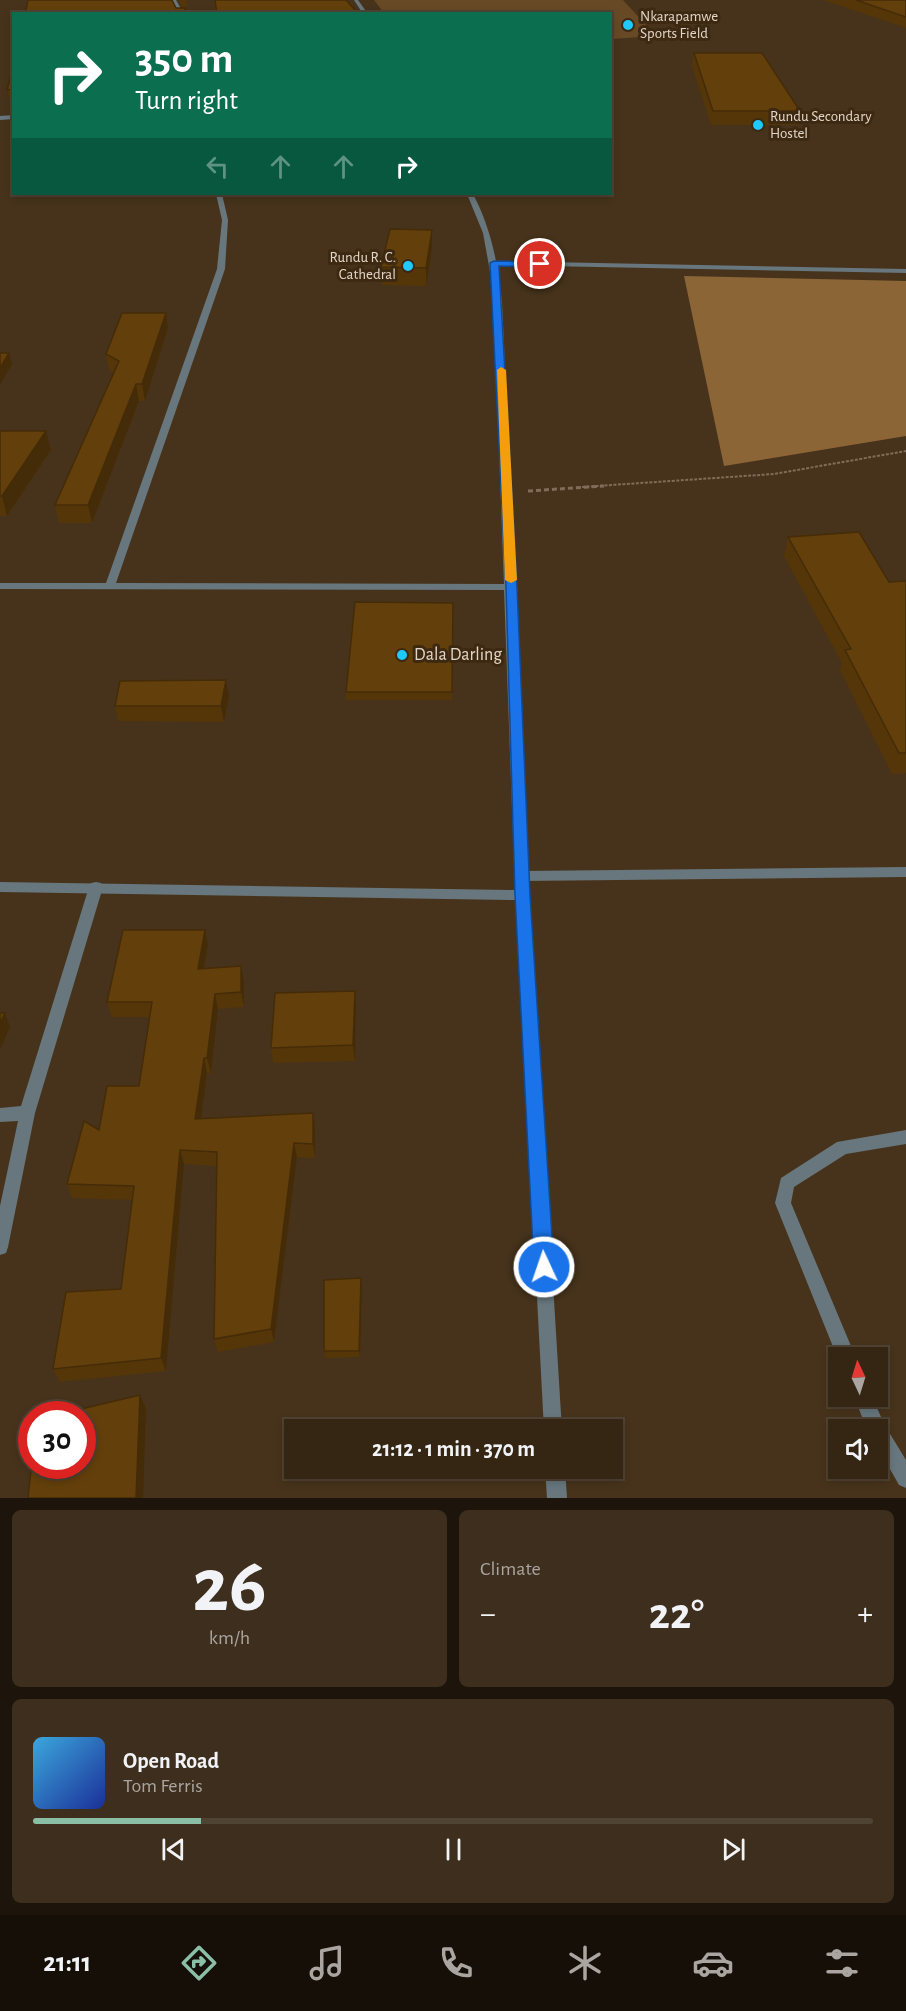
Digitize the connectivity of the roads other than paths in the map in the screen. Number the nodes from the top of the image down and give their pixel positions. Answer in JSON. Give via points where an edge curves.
{"nodes":[{"id":1,"x":219,"y":195,"type":"edge"},
{"id":2,"x":470,"y":195,"type":"edge"},
{"id":3,"x":494,"y":263,"type":"junction"},
{"id":4,"x":906,"y":271,"type":"edge"},
{"id":5,"x":0,"y":586,"type":"edge"},
{"id":6,"x":110,"y":586,"type":"junction"},
{"id":7,"x":512,"y":587,"type":"junction"},
{"id":8,"x":906,"y":872,"type":"edge"},
{"id":9,"x":522,"y":876,"type":"junction"},
{"id":10,"x":0,"y":887,"type":"edge"},
{"id":11,"x":96,"y":887,"type":"junction"},
{"id":12,"x":522,"y":895,"type":"junction"},
{"id":13,"x":27,"y":1113,"type":"junction"},
{"id":14,"x":0,"y":1115,"type":"edge"},
{"id":15,"x":906,"y":1137,"type":"edge"},
{"id":16,"x":0,"y":1247,"type":"edge"},
{"id":17,"x":842,"y":1347,"type":"edge"},
{"id":18,"x":552,"y":1419,"type":"edge"},
{"id":19,"x":888,"y":1448,"type":"edge"},
{"id":20,"x":906,"y":1478,"type":"edge"},
{"id":21,"x":556,"y":1479,"type":"edge"},
{"id":22,"x":557,"y":1498,"type":"edge"}],
"edges":[{"from":1,"to":6,"type":"street","via":[[225,220],[221,269]]},
{"from":2,"to":3,"type":"street"},
{"from":3,"to":4,"type":"street"},
{"from":3,"to":7,"type":"street"},
{"from":5,"to":6,"type":"street"},
{"from":6,"to":7,"type":"street"},
{"from":7,"to":9,"type":"street"},
{"from":8,"to":9,"type":"street"},
{"from":9,"to":12,"type":"street"},
{"from":10,"to":11,"type":"street"},
{"from":11,"to":12,"type":"street"},
{"from":11,"to":13,"type":"street"},
{"from":12,"to":18,"type":"street"},
{"from":13,"to":14,"type":"street"},
{"from":13,"to":16,"type":"street"},
{"from":15,"to":17,"type":"street","via":[[843,1147],[787,1183],[783,1203]]},
{"from":19,"to":20,"type":"street"},
{"from":21,"to":22,"type":"street"}]}
